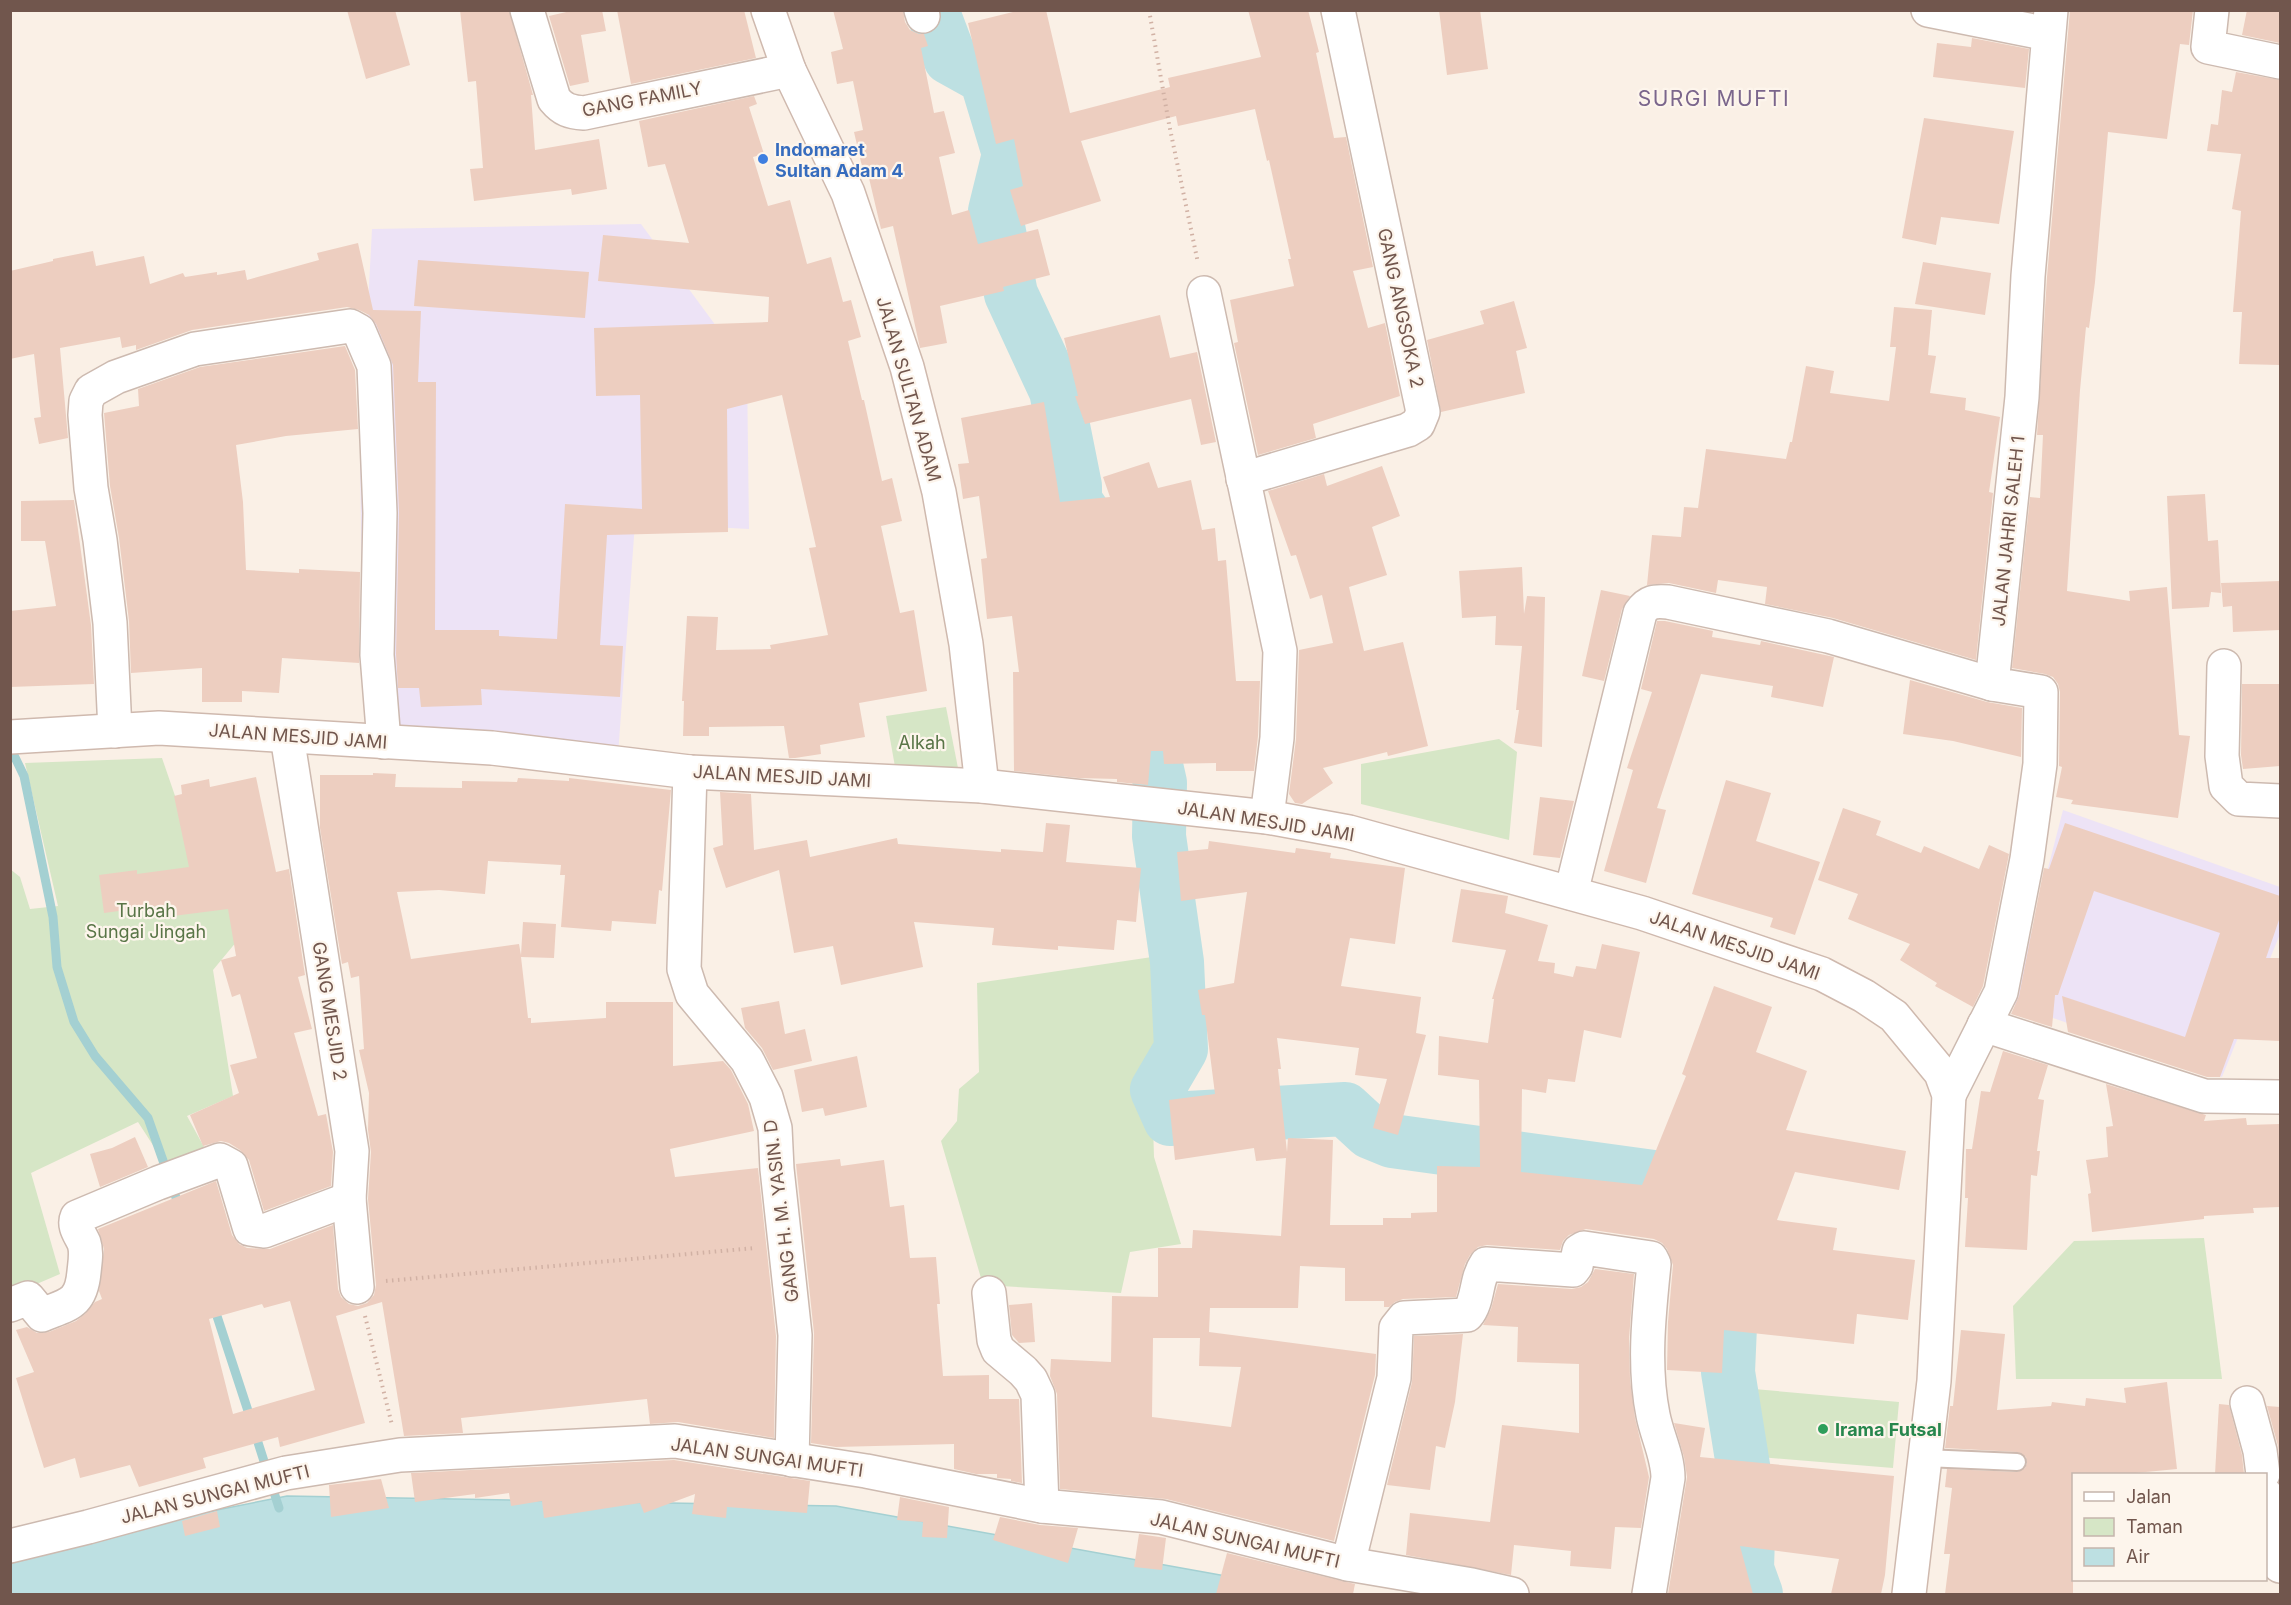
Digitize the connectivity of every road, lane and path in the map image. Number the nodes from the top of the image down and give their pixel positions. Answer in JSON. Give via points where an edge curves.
{"nodes":[{"id":1,"x":527,"y":10,"type":"edge"},
{"id":2,"x":1149,"y":10,"type":"edge"},
{"id":3,"x":1338,"y":10,"type":"edge"},
{"id":4,"x":1928,"y":10,"type":"edge"},
{"id":5,"x":2212,"y":10,"type":"edge"},
{"id":6,"x":769,"y":11,"type":"edge"},
{"id":7,"x":2050,"y":22,"type":"edge"},
{"id":8,"x":2280,"y":62,"type":"edge"},
{"id":9,"x":789,"y":70,"type":"junction"},
{"id":10,"x":1204,"y":293,"type":"joint"},
{"id":11,"x":1243,"y":479,"type":"junction"},
{"id":12,"x":2224,"y":666,"type":"dead end"},
{"id":13,"x":1992,"y":684,"type":"junction"},
{"id":14,"x":115,"y":731,"type":"junction"},
{"id":15,"x":287,"y":736,"type":"junction"},
{"id":16,"x":12,"y":737,"type":"edge"},
{"id":17,"x":384,"y":742,"type":"junction"},
{"id":18,"x":690,"y":772,"type":"junction"},
{"id":19,"x":982,"y":786,"type":"junction"},
{"id":20,"x":2280,"y":801,"type":"edge"},
{"id":21,"x":1268,"y":817,"type":"junction"},
{"id":22,"x":1571,"y":893,"type":"junction"},
{"id":23,"x":1984,"y":1025,"type":"junction"},
{"id":24,"x":1949,"y":1095,"type":"junction"},
{"id":25,"x":2280,"y":1097,"type":"edge"},
{"id":26,"x":348,"y":1199,"type":"junction"},
{"id":27,"x":785,"y":1245,"type":"junction"},
{"id":28,"x":372,"y":1284,"type":"junction"},
{"id":29,"x":989,"y":1293,"type":"dead end"},
{"id":30,"x":10,"y":1305,"type":"edge"},
{"id":31,"x":2247,"y":1403,"type":"dead end"},
{"id":32,"x":400,"y":1455,"type":"junction"},
{"id":33,"x":1925,"y":1458,"type":"junction"},
{"id":34,"x":792,"y":1460,"type":"junction"},
{"id":35,"x":2017,"y":1462,"type":"dead end"},
{"id":36,"x":2263,"y":1473,"type":"edge"},
{"id":37,"x":1042,"y":1506,"type":"junction"},
{"id":38,"x":2267,"y":1510,"type":"edge"},
{"id":39,"x":14,"y":1539,"type":"edge"},
{"id":40,"x":1348,"y":1564,"type":"junction"},
{"id":41,"x":2280,"y":1566,"type":"edge"},
{"id":42,"x":1512,"y":1594,"type":"edge"},
{"id":43,"x":1649,"y":1594,"type":"edge"},
{"id":44,"x":1909,"y":1594,"type":"edge"}],
"edges":[{"from":1,"to":9,"type":"street","name":"GANG FAMILY","via":[[554,99],[571,112],[584,113]]},
{"from":2,"to":10,"type":"path"},
{"from":3,"to":11,"type":"street","name":"GANG ANGSOKA 2","via":[[1423,412],[1418,424],[1408,430]]},
{"from":4,"to":7,"type":"street","name":"JALAN JAHRI SALEH 1"},
{"from":5,"to":8,"type":"street","via":[[2208,47]]},
{"from":6,"to":9,"type":"street","name":"JALAN SULTAN ADAM"},
{"from":7,"to":13,"type":"street","name":"JALAN JAHRI SALEH 1","via":[[2028,276],[2022,397]]},
{"from":9,"to":19,"type":"street","name":"JALAN SULTAN ADAM","via":[[848,193],[907,367],[939,492],[966,644]]},
{"from":10,"to":11,"type":"street"},
{"from":11,"to":21,"type":"street","via":[[1280,651],[1277,738]]},
{"from":12,"to":20,"type":"street","via":[[2222,756],[2226,786],[2239,799]]},
{"from":13,"to":22,"type":"street","via":[[1828,636],[1653,601],[1640,613]]},
{"from":13,"to":23,"type":"street","via":[[2041,692],[2040,752],[2027,859],[2001,992]]},
{"from":14,"to":15,"type":"street","name":"JALAN MESJID JAMI","via":[[159,728]]},
{"from":14,"to":16,"type":"street","name":"JALAN MESJID JAMI"},
{"from":14,"to":17,"type":"street","via":[[110,624],[85,415],[91,391],[116,376],[195,349],[350,326],[359,331],[374,366],[380,513],[377,655]]},
{"from":15,"to":17,"type":"street","name":"JALAN MESJID JAMI"},
{"from":15,"to":26,"type":"street","name":"GANG MESJID 2","via":[[352,1151]]},
{"from":17,"to":18,"type":"street","name":"JALAN MESJID JAMI","via":[[492,748]]},
{"from":18,"to":19,"type":"street","name":"JALAN MESJID JAMI"},
{"from":18,"to":27,"type":"street","name":"GANG H. M. YASIN. D","via":[[684,969],[692,994],[747,1060],[766,1097],[775,1128]]},
{"from":19,"to":21,"type":"street","name":"JALAN MESJID JAMI"},
{"from":21,"to":22,"type":"street","name":"JALAN MESJID JAMI","via":[[1349,832]]},
{"from":22,"to":24,"type":"street","name":"JALAN MESJID JAMI","via":[[1822,974],[1864,996],[1894,1016],[1941,1073]]},
{"from":23,"to":24,"type":"street"},
{"from":23,"to":25,"type":"street","via":[[2204,1096]]},
{"from":24,"to":33,"type":"street","name":"JALAN MESJID JAMI","via":[[1934,1382]]},
{"from":26,"to":28,"type":"street","name":"GANG MESJID 2"},
{"from":26,"to":30,"type":"street","via":[[264,1231],[255,1230],[249,1226],[231,1166],[220,1161],[77,1216],[75,1224],[86,1252],[83,1287],[78,1298],[42,1315],[28,1298]]},
{"from":27,"to":28,"type":"path"},
{"from":27,"to":34,"type":"street","name":"GANG H. M. YASIN. D","via":[[795,1335]]},
{"from":28,"to":32,"type":"path"},
{"from":29,"to":37,"type":"street","via":[[998,1350],[1031,1380],[1038,1395]]},
{"from":31,"to":36,"type":"street"},
{"from":32,"to":34,"type":"street","name":"JALAN SUNGAI MUFTI","via":[[675,1441]]},
{"from":32,"to":39,"type":"street","name":"JALAN SUNGAI MUFTI","via":[[274,1477]]},
{"from":33,"to":35,"type":"lane"},
{"from":33,"to":44,"type":"street","name":"JALAN MESJID JAMI"},
{"from":34,"to":37,"type":"street","name":"JALAN SUNGAI MUFTI"},
{"from":37,"to":40,"type":"street","name":"JALAN SUNGAI MUFTI","via":[[1161,1518]]},
{"from":38,"to":41,"type":"street"},
{"from":40,"to":42,"type":"street","name":"JALAN SUNGAI MUFTI"},
{"from":40,"to":43,"type":"street","via":[[1390,1400],[1399,1323],[1404,1318],[1467,1315],[1473,1308],[1486,1264],[1573,1269],[1579,1251],[1584,1248],[1651,1258],[1654,1264],[1648,1347],[1653,1415],[1668,1478]]}]}
